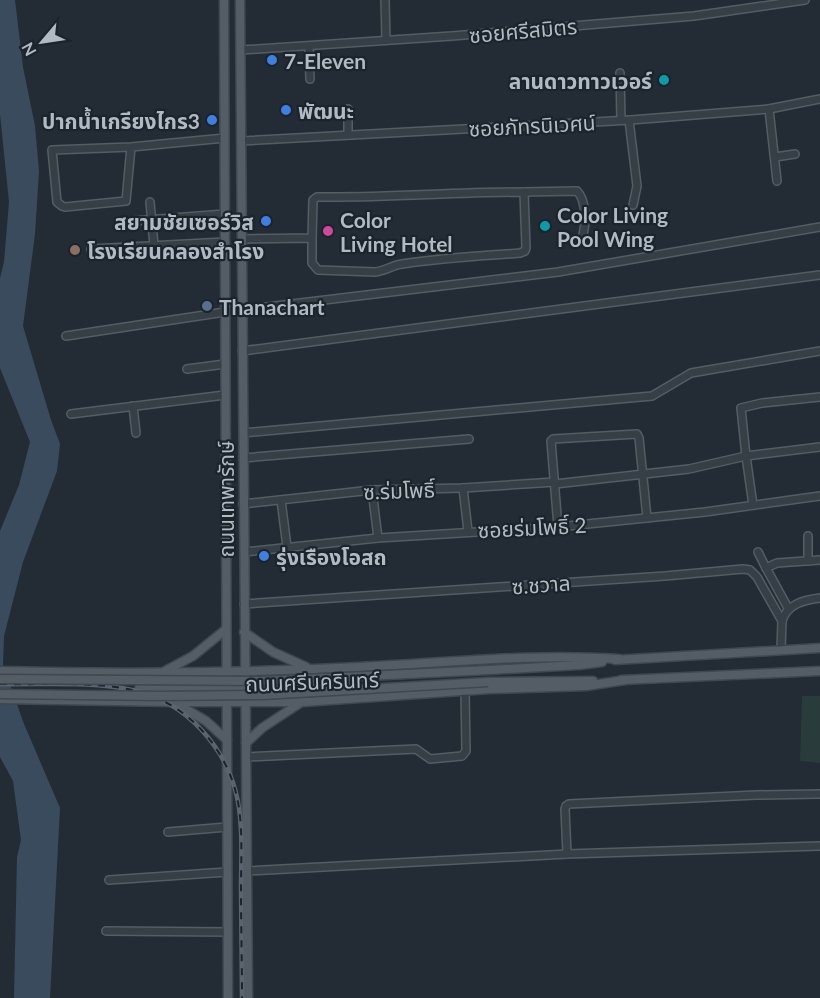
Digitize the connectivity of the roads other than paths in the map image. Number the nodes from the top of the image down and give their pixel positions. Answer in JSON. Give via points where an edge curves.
{"nodes":[{"id":1,"x":224,"y":0,"type":"edge"},
{"id":2,"x":240,"y":0,"type":"edge"},
{"id":3,"x":385,"y":0,"type":"edge"},
{"id":4,"x":805,"y":0,"type":"edge"},
{"id":5,"x":766,"y":3,"type":"edge"},
{"id":6,"x":386,"y":40,"type":"junction"},
{"id":7,"x":309,"y":46,"type":"junction"},
{"id":8,"x":241,"y":50,"type":"junction"},
{"id":9,"x":620,"y":73,"type":"dead end"},
{"id":10,"x":310,"y":79,"type":"dead end"},
{"id":11,"x":820,"y":99,"type":"edge"},
{"id":12,"x":348,"y":109,"type":"dead end"},
{"id":13,"x":769,"y":109,"type":"junction"},
{"id":14,"x":625,"y":120,"type":"junction"},
{"id":15,"x":348,"y":135,"type":"junction"},
{"id":16,"x":225,"y":138,"type":"junction"},
{"id":17,"x":242,"y":141,"type":"junction"},
{"id":18,"x":131,"y":147,"type":"junction"},
{"id":19,"x":795,"y":154,"type":"dead end"},
{"id":20,"x":775,"y":157,"type":"junction"},
{"id":21,"x":777,"y":181,"type":"dead end"},
{"id":22,"x":524,"y":192,"type":"junction"},
{"id":23,"x":150,"y":202,"type":"dead end"},
{"id":24,"x":633,"y":205,"type":"dead end"},
{"id":25,"x":225,"y":214,"type":"junction"},
{"id":26,"x":151,"y":219,"type":"junction"},
{"id":27,"x":133,"y":221,"type":"dead end"},
{"id":28,"x":820,"y":227,"type":"edge"},
{"id":29,"x":312,"y":238,"type":"junction"},
{"id":30,"x":582,"y":238,"type":"dead end"},
{"id":31,"x":242,"y":239,"type":"junction"},
{"id":32,"x":225,"y":242,"type":"junction"},
{"id":33,"x":154,"y":246,"type":"junction"},
{"id":34,"x":91,"y":249,"type":"dead end"},
{"id":35,"x":820,"y":275,"type":"edge"},
{"id":36,"x":242,"y":310,"type":"junction"},
{"id":37,"x":225,"y":312,"type":"junction"},
{"id":38,"x":66,"y":336,"type":"dead end"},
{"id":39,"x":242,"y":351,"type":"junction"},
{"id":40,"x":820,"y":351,"type":"edge"},
{"id":41,"x":225,"y":364,"type":"junction"},
{"id":42,"x":187,"y":369,"type":"dead end"},
{"id":43,"x":225,"y":395,"type":"junction"},
{"id":44,"x":820,"y":397,"type":"edge"},
{"id":45,"x":133,"y":406,"type":"junction"},
{"id":46,"x":71,"y":414,"type":"dead end"},
{"id":47,"x":136,"y":433,"type":"dead end"},
{"id":48,"x":243,"y":433,"type":"junction"},
{"id":49,"x":469,"y":440,"type":"dead end"},
{"id":50,"x":820,"y":447,"type":"edge"},
{"id":51,"x":746,"y":456,"type":"junction"},
{"id":52,"x":243,"y":458,"type":"junction"},
{"id":53,"x":643,"y":475,"type":"junction"},
{"id":54,"x":555,"y":483,"type":"junction"},
{"id":55,"x":463,"y":488,"type":"junction"},
{"id":56,"x":372,"y":490,"type":"junction"},
{"id":57,"x":820,"y":496,"type":"edge"},
{"id":58,"x":281,"y":500,"type":"junction"},
{"id":59,"x":243,"y":504,"type":"junction"},
{"id":60,"x":753,"y":505,"type":"junction"},
{"id":61,"x":647,"y":518,"type":"junction"},
{"id":62,"x":558,"y":527,"type":"junction"},
{"id":63,"x":468,"y":531,"type":"junction"},
{"id":64,"x":808,"y":536,"type":"dead end"},
{"id":65,"x":378,"y":538,"type":"junction"},
{"id":66,"x":287,"y":547,"type":"junction"},
{"id":67,"x":244,"y":552,"type":"junction"},
{"id":68,"x":758,"y":552,"type":"dead end"},
{"id":69,"x":820,"y":560,"type":"edge"},
{"id":70,"x":808,"y":561,"type":"junction"},
{"id":71,"x":766,"y":568,"type":"junction"},
{"id":72,"x":820,"y":598,"type":"edge"},
{"id":73,"x":244,"y":604,"type":"junction"},
{"id":74,"x":788,"y":608,"type":"junction"},
{"id":75,"x":782,"y":621,"type":"junction"},
{"id":76,"x":225,"y":630,"type":"junction"},
{"id":77,"x":244,"y":632,"type":"junction"},
{"id":78,"x":820,"y":648,"type":"edge"},
{"id":79,"x":781,"y":650,"type":"junction"},
{"id":80,"x":619,"y":659,"type":"junction"},
{"id":81,"x":360,"y":667,"type":"junction"},
{"id":82,"x":311,"y":669,"type":"junction"},
{"id":83,"x":0,"y":671,"type":"edge"},
{"id":84,"x":226,"y":671,"type":"junction"},
{"id":85,"x":244,"y":671,"type":"junction"},
{"id":86,"x":820,"y":671,"type":"edge"},
{"id":87,"x":159,"y":673,"type":"junction"},
{"id":88,"x":125,"y":674,"type":"junction"},
{"id":89,"x":0,"y":679,"type":"edge"},
{"id":90,"x":625,"y":680,"type":"junction"},
{"id":91,"x":349,"y":684,"type":"junction"},
{"id":92,"x":226,"y":688,"type":"junction"},
{"id":93,"x":245,"y":688,"type":"junction"},
{"id":94,"x":139,"y":689,"type":"junction"},
{"id":95,"x":465,"y":691,"type":"junction"},
{"id":96,"x":0,"y":694,"type":"edge"},
{"id":97,"x":363,"y":698,"type":"junction"},
{"id":98,"x":0,"y":699,"type":"edge"},
{"id":99,"x":125,"y":701,"type":"junction"},
{"id":100,"x":172,"y":702,"type":"junction"},
{"id":101,"x":226,"y":702,"type":"junction"},
{"id":102,"x":245,"y":702,"type":"junction"},
{"id":103,"x":303,"y":702,"type":"junction"},
{"id":104,"x":227,"y":740,"type":"junction"},
{"id":105,"x":246,"y":743,"type":"junction"},
{"id":106,"x":246,"y":757,"type":"junction"},
{"id":107,"x":820,"y":794,"type":"edge"},
{"id":108,"x":227,"y":827,"type":"junction"},
{"id":109,"x":168,"y":832,"type":"dead end"},
{"id":110,"x":820,"y":846,"type":"edge"},
{"id":111,"x":567,"y":854,"type":"junction"},
{"id":112,"x":247,"y":871,"type":"junction"},
{"id":113,"x":227,"y":873,"type":"junction"},
{"id":114,"x":109,"y":880,"type":"dead end"},
{"id":115,"x":106,"y":931,"type":"dead end"},
{"id":116,"x":227,"y":933,"type":"junction"},
{"id":117,"x":228,"y":998,"type":"edge"},
{"id":118,"x":248,"y":998,"type":"edge"}],
"edges":[{"from":1,"to":16,"type":"main road","name":"ถนนเทพารักษ์"},
{"from":2,"to":8,"type":"main road","name":"ถนนเทพารักษ์"},
{"from":3,"to":6,"type":"street"},
{"from":4,"to":5,"type":"street","name":"ซอยศรีสมิตร"},
{"from":5,"to":6,"type":"street","name":"ซอยศรีสมิตร","via":[[694,15]]},
{"from":6,"to":7,"type":"street","name":"ซอยศรีสมิตร"},
{"from":7,"to":8,"type":"street","name":"ซอยศรีสมิตร"},
{"from":7,"to":10,"type":"street"},
{"from":8,"to":17,"type":"main road","name":"ถนนเทพารักษ์"},
{"from":9,"to":14,"type":"street"},
{"from":11,"to":13,"type":"street","name":"ซอยภัทรนิเวศน์"},
{"from":12,"to":15,"type":"street"},
{"from":13,"to":14,"type":"street","name":"ซอยภัทรนิเวศน์"},
{"from":13,"to":20,"type":"street"},
{"from":14,"to":15,"type":"street","name":"ซอยภัทรนิเวศน์"},
{"from":14,"to":24,"type":"street","via":[[637,186]]},
{"from":15,"to":17,"type":"street","name":"ซอยภัทรนิเวศน์"},
{"from":16,"to":18,"type":"street"},
{"from":16,"to":25,"type":"main road","name":"ถนนเทพารักษ์"},
{"from":17,"to":31,"type":"main road","name":"ถนนเทพารักษ์"},
{"from":18,"to":18,"type":"street","via":[[52,150],[59,205],[128,200]]},
{"from":19,"to":20,"type":"street"},
{"from":20,"to":21,"type":"street"},
{"from":22,"to":29,"type":"street","via":[[317,197],[313,200]]},
{"from":22,"to":29,"type":"street","via":[[526,248],[520,253],[400,264],[375,272],[318,270],[312,263]]},
{"from":22,"to":30,"type":"street","via":[[573,190],[579,194],[585,225]]},
{"from":23,"to":26,"type":"street"},
{"from":25,"to":26,"type":"street"},
{"from":25,"to":32,"type":"main road","name":"ถนนเทพารักษ์"},
{"from":26,"to":27,"type":"street"},
{"from":26,"to":33,"type":"street"},
{"from":28,"to":36,"type":"street","via":[[558,272]]},
{"from":29,"to":31,"type":"street"},
{"from":31,"to":36,"type":"main road","name":"ถนนเทพารักษ์"},
{"from":32,"to":33,"type":"street"},
{"from":32,"to":37,"type":"main road","name":"ถนนเทพารักษ์"},
{"from":33,"to":34,"type":"street"},
{"from":35,"to":39,"type":"street"},
{"from":36,"to":37,"type":"street"},
{"from":36,"to":39,"type":"main road","name":"ถนนเทพารักษ์"},
{"from":37,"to":38,"type":"street"},
{"from":37,"to":41,"type":"main road","name":"ถนนเทพารักษ์"},
{"from":39,"to":48,"type":"main road","name":"ถนนเทพารักษ์"},
{"from":40,"to":48,"type":"street","via":[[691,373],[652,396]]},
{"from":41,"to":42,"type":"street"},
{"from":41,"to":43,"type":"main road","name":"ถนนเทพารักษ์"},
{"from":43,"to":45,"type":"street"},
{"from":43,"to":76,"type":"main road","name":"ถนนเทพารักษ์"},
{"from":44,"to":51,"type":"street","via":[[741,408]]},
{"from":45,"to":46,"type":"street"},
{"from":45,"to":47,"type":"street"},
{"from":48,"to":52,"type":"main road","name":"ถนนเทพารักษ์"},
{"from":49,"to":52,"type":"street"},
{"from":50,"to":51,"type":"street","name":"ซ.ร่มโพธิ์"},
{"from":51,"to":53,"type":"street","name":"ซ.ร่มโพธิ์"},
{"from":51,"to":60,"type":"street"},
{"from":52,"to":59,"type":"main road","name":"ถนนเทพารักษ์"},
{"from":53,"to":54,"type":"street","name":"ซ.ร่มโพธิ์"},
{"from":53,"to":54,"type":"street","via":[[639,435],[604,435],[552,440]]},
{"from":53,"to":61,"type":"street"},
{"from":54,"to":55,"type":"street","name":"ซ.ร่มโพธิ์"},
{"from":54,"to":62,"type":"street"},
{"from":55,"to":56,"type":"street","name":"ซ.ร่มโพธิ์"},
{"from":55,"to":63,"type":"street"},
{"from":56,"to":58,"type":"street","name":"ซ.ร่มโพธิ์"},
{"from":56,"to":65,"type":"street"},
{"from":57,"to":60,"type":"street","name":"ซอยร่มโพธิ์ 2"},
{"from":58,"to":59,"type":"street","name":"ซ.ร่มโพธิ์"},
{"from":58,"to":66,"type":"street"},
{"from":59,"to":67,"type":"main road","name":"ถนนเทพารักษ์"},
{"from":60,"to":61,"type":"street","name":"ซอยร่มโพธิ์ 2"},
{"from":61,"to":62,"type":"street","name":"ซอยร่มโพธิ์ 2"},
{"from":62,"to":63,"type":"street","name":"ซอยร่มโพธิ์ 2"},
{"from":63,"to":65,"type":"street","name":"ซอยร่มโพธิ์ 2"},
{"from":64,"to":70,"type":"street"},
{"from":65,"to":66,"type":"street","name":"ซอยร่มโพธิ์ 2"},
{"from":66,"to":67,"type":"street","name":"ซอยร่มโพธิ์ 2"},
{"from":67,"to":73,"type":"main road","name":"ถนนเทพารักษ์"},
{"from":68,"to":71,"type":"street"},
{"from":69,"to":70,"type":"street"},
{"from":70,"to":71,"type":"street","via":[[777,563]]},
{"from":71,"to":74,"type":"street"},
{"from":72,"to":74,"type":"street"},
{"from":73,"to":75,"type":"street","name":"ซ.ชวาล","via":[[743,569],[757,577]]},
{"from":73,"to":77,"type":"main road","name":"ถนนเทพารักษ์"},
{"from":74,"to":75,"type":"street"},
{"from":75,"to":79,"type":"street"},
{"from":76,"to":84,"type":"main road","name":"ถนนเทพารักษ์"},
{"from":76,"to":87,"type":"main road","via":[[193,656]]},
{"from":77,"to":82,"type":"main road","via":[[273,652]]},
{"from":77,"to":85,"type":"main road","name":"ถนนเทพารักษ์"},
{"from":78,"to":79,"type":"main road","name":"ถนนศรีนครินทร์"},
{"from":79,"to":80,"type":"main road","name":"ถนนศรีนครินทร์"},
{"from":80,"to":81,"type":"main road","name":"ถนนศรีนครินทร์","via":[[576,656]]},
{"from":80,"to":89,"type":"main road","name":"ถนนศรีนครินทร์","bridge":true,"via":[[579,665],[265,681]]},
{"from":81,"to":82,"type":"main road","name":"ถนนศรีนครินทร์"},
{"from":81,"to":91,"type":"main road","via":[[352,672]]},
{"from":82,"to":85,"type":"main road","name":"ถนนศรีนครินทร์"},
{"from":83,"to":88,"type":"main road","name":"ถนนศรีนครินทร์"},
{"from":84,"to":85,"type":"main road","name":"ถนนศรีนครินทร์"},
{"from":84,"to":87,"type":"main road","name":"ถนนศรีนครินทร์"},
{"from":84,"to":92,"type":"main road","name":"ถนนเทพารักษ์"},
{"from":85,"to":93,"type":"main road","name":"ถนนเทพารักษ์"},
{"from":86,"to":90,"type":"main road","name":"ถนนศรีนครินทร์"},
{"from":87,"to":88,"type":"main road","name":"ถนนศรีนครินทร์"},
{"from":88,"to":94,"type":"main road","via":[[136,677]]},
{"from":90,"to":95,"type":"main road","name":"ถนนศรีนครินทร์","via":[[586,686]]},
{"from":90,"to":96,"type":"main road","name":"ถนนศรีนครินทร์","bridge":true,"via":[[488,682],[263,695]]},
{"from":91,"to":93,"type":"main road"},
{"from":91,"to":97,"type":"main road","via":[[354,694]]},
{"from":92,"to":93,"type":"main road"},
{"from":92,"to":94,"type":"main road"},
{"from":92,"to":101,"type":"main road","name":"ถนนเทพารักษ์"},
{"from":93,"to":102,"type":"main road","name":"ถนนเทพารักษ์"},
{"from":94,"to":99,"type":"main road","via":[[136,697]]},
{"from":95,"to":97,"type":"main road","name":"ถนนศรีนครินทร์"},
{"from":95,"to":106,"type":"street","via":[[466,751],[462,756],[430,759],[416,749]]},
{"from":97,"to":103,"type":"main road","name":"ถนนศรีนครินทร์"},
{"from":98,"to":99,"type":"main road","name":"ถนนศรีนครินทร์"},
{"from":99,"to":100,"type":"main road","name":"ถนนศรีนครินทร์"},
{"from":100,"to":101,"type":"main road","name":"ถนนศรีนครินทร์"},
{"from":100,"to":104,"type":"main road","via":[[190,710]]},
{"from":101,"to":102,"type":"main road","name":"ถนนศรีนครินทร์"},
{"from":101,"to":104,"type":"main road","name":"ถนนเทพารักษ์"},
{"from":102,"to":103,"type":"main road","name":"ถนนศรีนครินทร์"},
{"from":102,"to":105,"type":"main road","name":"ถนนเทพารักษ์"},
{"from":103,"to":105,"type":"main road"},
{"from":104,"to":108,"type":"main road","name":"ถนนเทพารักษ์"},
{"from":105,"to":106,"type":"main road","name":"ถนนเทพารักษ์"},
{"from":106,"to":112,"type":"main road","name":"ถนนเทพารักษ์"},
{"from":107,"to":111,"type":"street","via":[[570,804],[565,809]]},
{"from":108,"to":109,"type":"street"},
{"from":108,"to":113,"type":"main road","name":"ถนนเทพารักษ์"},
{"from":110,"to":111,"type":"street"},
{"from":111,"to":112,"type":"street"},
{"from":112,"to":118,"type":"main road","name":"ถนนเทพารักษ์"},
{"from":113,"to":114,"type":"street"},
{"from":113,"to":116,"type":"main road","name":"ถนนเทพารักษ์"},
{"from":115,"to":116,"type":"street"},
{"from":116,"to":117,"type":"main road","name":"ถนนเทพารักษ์"}]}
